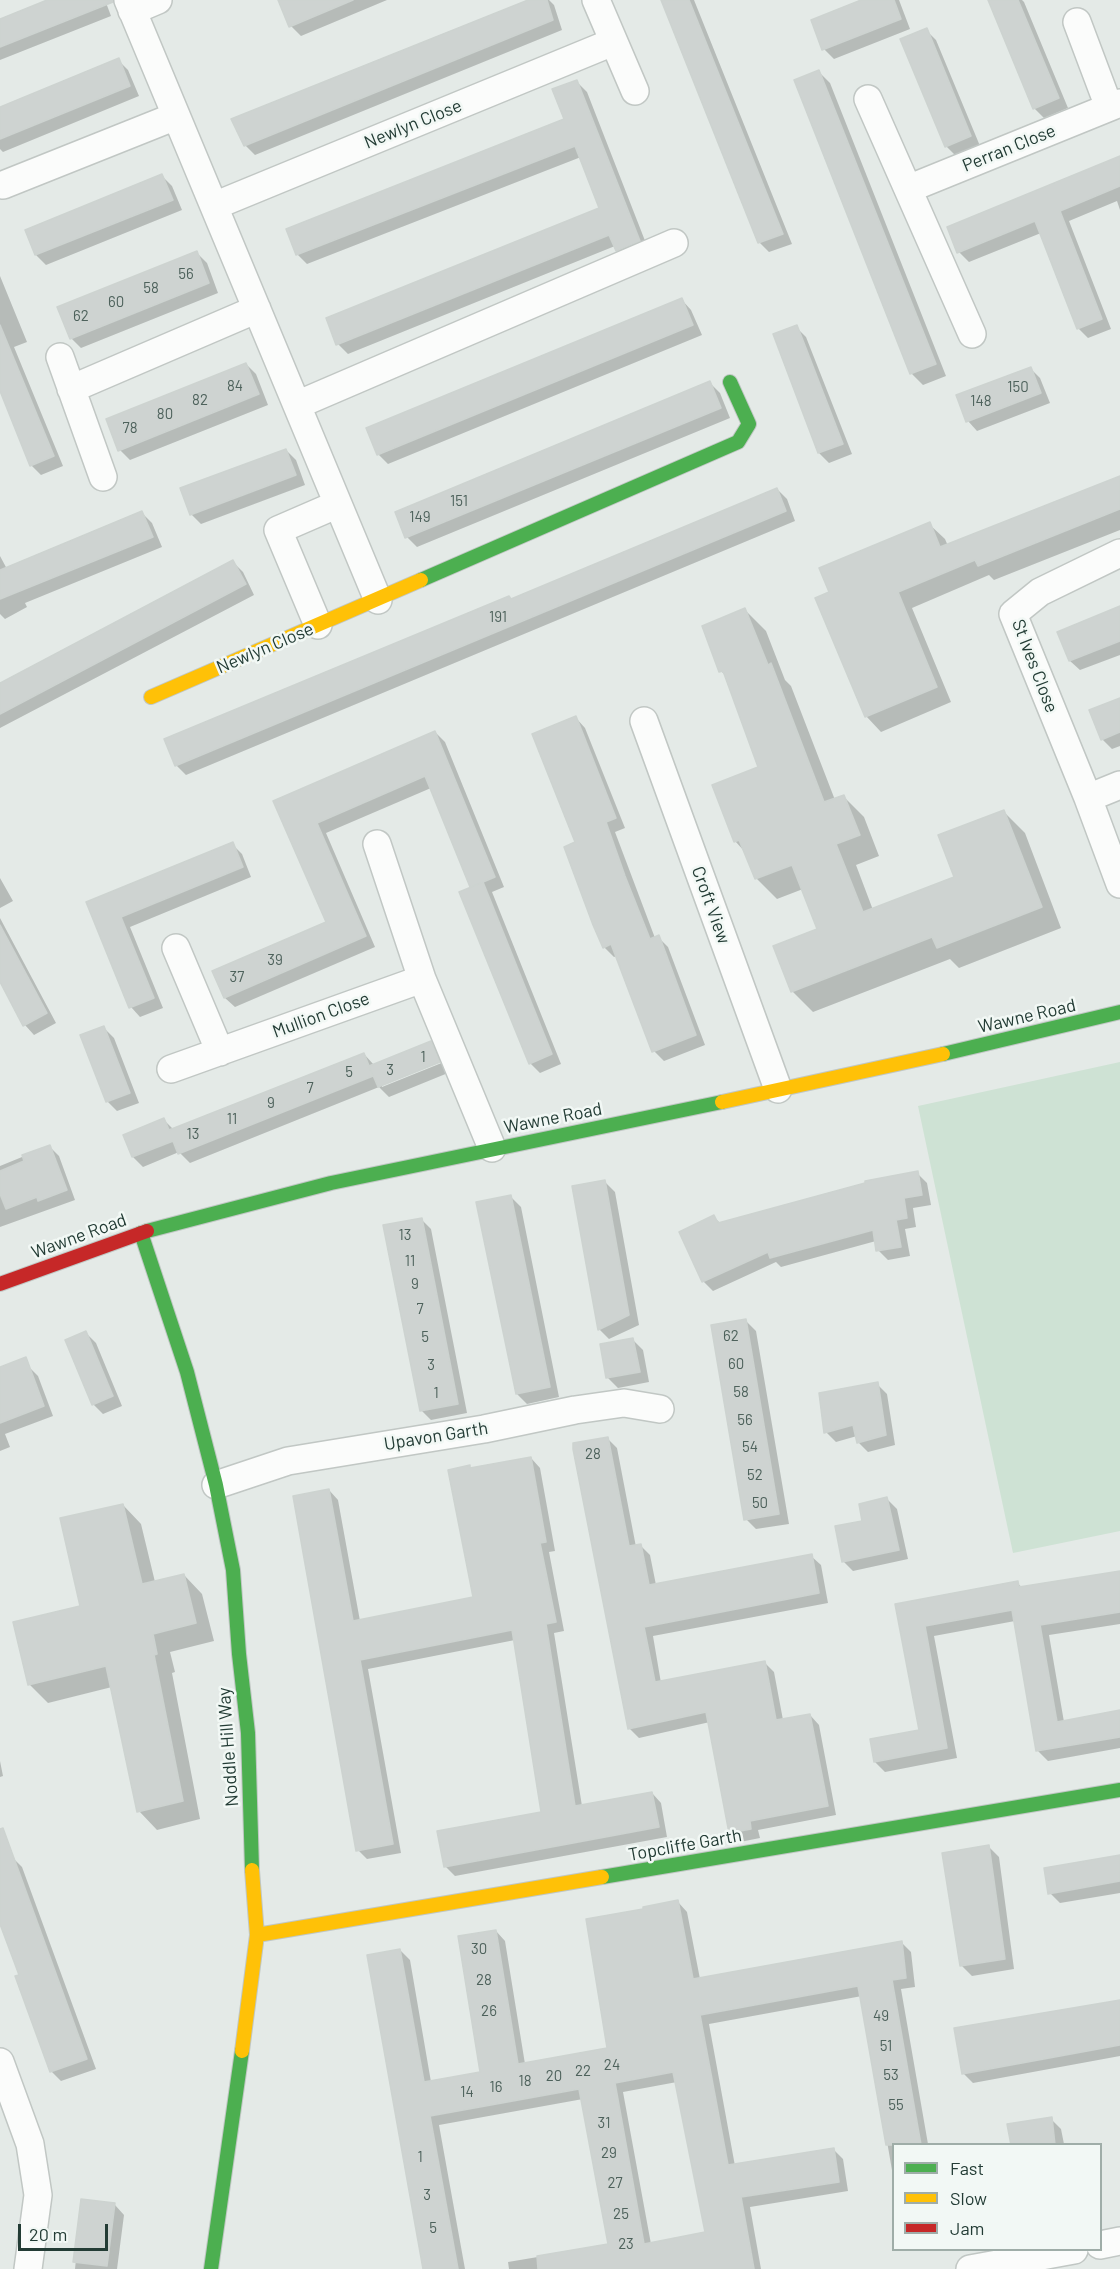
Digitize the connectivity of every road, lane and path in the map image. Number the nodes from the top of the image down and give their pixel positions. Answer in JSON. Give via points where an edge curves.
{"nodes":[{"id":1,"x":158,"y":0,"type":"edge"},
{"id":2,"x":596,"y":0,"type":"edge"},
{"id":3,"x":130,"y":5,"type":"edge"},
{"id":4,"x":1077,"y":22,"type":"dead end"},
{"id":5,"x":613,"y":42,"type":"junction"},
{"id":6,"x":634,"y":91,"type":"dead end"},
{"id":7,"x":868,"y":99,"type":"dead end"},
{"id":8,"x":1115,"y":105,"type":"edge"},
{"id":9,"x":176,"y":116,"type":"junction"},
{"id":10,"x":3,"y":185,"type":"dead end"},
{"id":11,"x":908,"y":189,"type":"junction"},
{"id":12,"x":214,"y":206,"type":"junction"},
{"id":13,"x":674,"y":243,"type":"dead end"},
{"id":14,"x":257,"y":309,"type":"junction"},
{"id":15,"x":972,"y":334,"type":"dead end"},
{"id":16,"x":60,"y":357,"type":"dead end"},
{"id":17,"x":730,"y":382,"type":"dead end"},
{"id":18,"x":71,"y":389,"type":"junction"},
{"id":19,"x":297,"y":405,"type":"junction"},
{"id":20,"x":103,"y":477,"type":"dead end"},
{"id":21,"x":338,"y":504,"type":"junction"},
{"id":22,"x":1120,"y":553,"type":"edge"},
{"id":23,"x":378,"y":600,"type":"junction"},
{"id":24,"x":318,"y":625,"type":"junction"},
{"id":25,"x":151,"y":697,"type":"dead end"},
{"id":26,"x":644,"y":721,"type":"dead end"},
{"id":27,"x":1120,"y":785,"type":"edge"},
{"id":28,"x":1088,"y":798,"type":"junction"},
{"id":29,"x":377,"y":844,"type":"dead end"},
{"id":30,"x":1120,"y":884,"type":"edge"},
{"id":31,"x":176,"y":948,"type":"dead end"},
{"id":32,"x":422,"y":979,"type":"junction"},
{"id":33,"x":1120,"y":1012,"type":"edge"},
{"id":34,"x":220,"y":1052,"type":"junction"},
{"id":35,"x":171,"y":1069,"type":"dead end"},
{"id":36,"x":778,"y":1089,"type":"junction"},
{"id":37,"x":492,"y":1148,"type":"junction"},
{"id":38,"x":141,"y":1233,"type":"junction"},
{"id":39,"x":0,"y":1284,"type":"edge"},
{"id":40,"x":660,"y":1409,"type":"dead end"},
{"id":41,"x":216,"y":1485,"type":"junction"},
{"id":42,"x":1120,"y":1790,"type":"edge"},
{"id":43,"x":256,"y":1935,"type":"junction"},
{"id":44,"x":0,"y":2062,"type":"edge"},
{"id":45,"x":1120,"y":2241,"type":"edge"},
{"id":46,"x":1102,"y":2245,"type":"edge"},
{"id":47,"x":1069,"y":2251,"type":"edge"},
{"id":48,"x":28,"y":2269,"type":"edge"},
{"id":49,"x":211,"y":2269,"type":"edge"},
{"id":50,"x":970,"y":2269,"type":"edge"}],
"edges":[{"from":1,"to":3,"type":"street"},
{"from":2,"to":5,"type":"street"},
{"from":3,"to":9,"type":"street"},
{"from":4,"to":8,"type":"street","name":"Perran Close"},
{"from":5,"to":6,"type":"street"},
{"from":5,"to":12,"type":"street","name":"Newlyn Close"},
{"from":7,"to":11,"type":"street"},
{"from":8,"to":11,"type":"street","name":"Perran Close"},
{"from":9,"to":10,"type":"street"},
{"from":9,"to":12,"type":"street"},
{"from":11,"to":15,"type":"street"},
{"from":12,"to":14,"type":"street"},
{"from":13,"to":19,"type":"street"},
{"from":14,"to":18,"type":"street"},
{"from":14,"to":19,"type":"street"},
{"from":16,"to":18,"type":"street"},
{"from":17,"to":23,"type":"street","name":"Newlyn Close","via":[[749,424],[738,442]]},
{"from":18,"to":20,"type":"street"},
{"from":19,"to":21,"type":"street"},
{"from":21,"to":23,"type":"street"},
{"from":21,"to":24,"type":"street","via":[[278,530]]},
{"from":22,"to":28,"type":"street","name":"St Ives Close","via":[[1040,592],[1013,614]]},
{"from":23,"to":24,"type":"street","name":"Newlyn Close"},
{"from":24,"to":25,"type":"street","name":"Newlyn Close"},
{"from":26,"to":36,"type":"street","name":"Croft View"},
{"from":27,"to":28,"type":"street"},
{"from":28,"to":30,"type":"street","name":"St Ives Close"},
{"from":29,"to":32,"type":"street"},
{"from":31,"to":34,"type":"street"},
{"from":32,"to":34,"type":"street","name":"Mullion Close"},
{"from":32,"to":37,"type":"street"},
{"from":33,"to":36,"type":"street","name":"Wawne Road"},
{"from":34,"to":35,"type":"street","name":"Mullion Close"},
{"from":36,"to":37,"type":"street","name":"Wawne Road"},
{"from":37,"to":38,"type":"street","name":"Wawne Road","via":[[313,1186]]},
{"from":38,"to":39,"type":"street","name":"Wawne Road"},
{"from":38,"to":41,"type":"street","name":"Noddle Hill Way","via":[[187,1372]]},
{"from":40,"to":41,"type":"street","name":"Upavon Garth","via":[[624,1403],[575,1410],[288,1461]]},
{"from":41,"to":43,"type":"street","name":"Noddle Hill Way","via":[[233,1570],[248,1733]]},
{"from":42,"to":43,"type":"street","name":"Topcliffe Garth"},
{"from":43,"to":49,"type":"street","name":"Noddle Hill Way"},
{"from":44,"to":48,"type":"street","via":[[30,2144],[38,2195]]},
{"from":45,"to":46,"type":"street"},
{"from":47,"to":50,"type":"street"}]}
